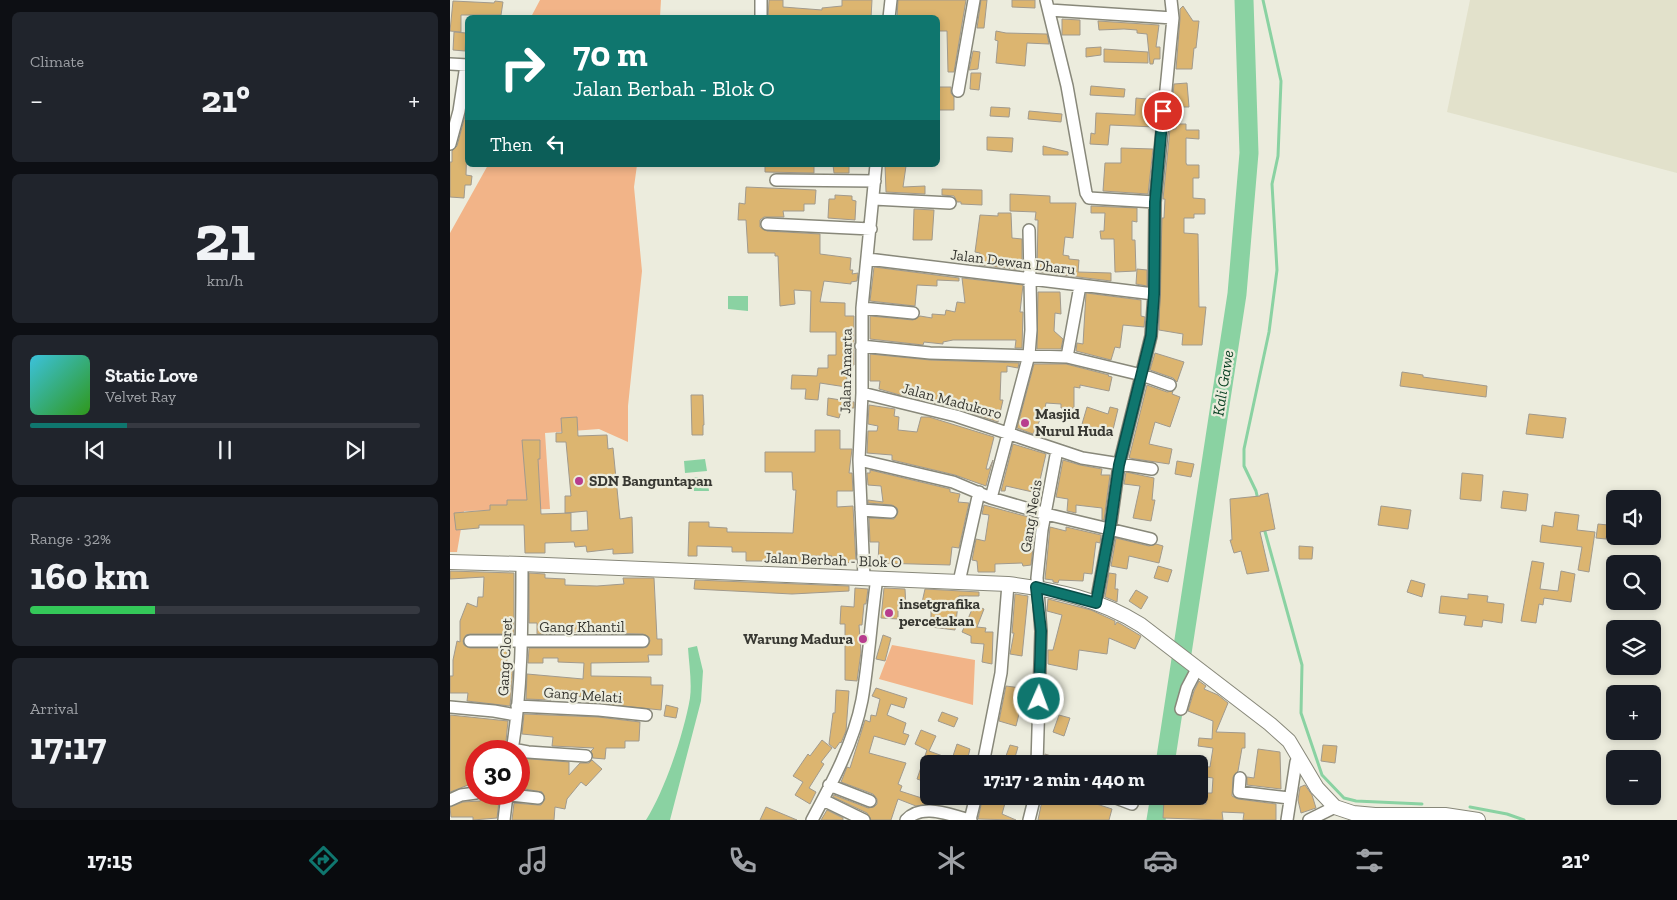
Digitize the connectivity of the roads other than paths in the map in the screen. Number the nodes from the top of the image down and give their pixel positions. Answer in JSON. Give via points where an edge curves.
{"nodes":[{"id":1,"x":761,"y":0,"type":"edge"},
{"id":2,"x":891,"y":0,"type":"edge"},
{"id":3,"x":974,"y":0,"type":"edge"},
{"id":4,"x":1171,"y":0,"type":"edge"},
{"id":5,"x":1048,"y":5,"type":"edge"},
{"id":6,"x":761,"y":15,"type":"edge"},
{"id":7,"x":889,"y":15,"type":"edge"},
{"id":8,"x":1172,"y":18,"type":"junction"},
{"id":9,"x":450,"y":64,"type":"edge"},
{"id":10,"x":465,"y":65,"type":"edge"},
{"id":11,"x":465,"y":78,"type":"edge"},
{"id":12,"x":958,"y":91,"type":"dead end"},
{"id":13,"x":450,"y":144,"type":"edge"},
{"id":14,"x":876,"y":167,"type":"edge"},
{"id":15,"x":776,"y":180,"type":"dead end"},
{"id":16,"x":875,"y":181,"type":"junction"},
{"id":17,"x":874,"y":199,"type":"junction"},
{"id":18,"x":1155,"y":202,"type":"junction"},
{"id":19,"x":950,"y":203,"type":"dead end"},
{"id":20,"x":767,"y":224,"type":"dead end"},
{"id":21,"x":871,"y":229,"type":"junction"},
{"id":22,"x":1029,"y":230,"type":"dead end"},
{"id":23,"x":868,"y":258,"type":"junction"},
{"id":24,"x":1030,"y":279,"type":"junction"},
{"id":25,"x":1080,"y":286,"type":"junction"},
{"id":26,"x":1154,"y":294,"type":"junction"},
{"id":27,"x":862,"y":308,"type":"junction"},
{"id":28,"x":913,"y":313,"type":"dead end"},
{"id":29,"x":861,"y":346,"type":"junction"},
{"id":30,"x":1029,"y":355,"type":"junction"},
{"id":31,"x":1068,"y":357,"type":"junction"},
{"id":32,"x":1142,"y":375,"type":"junction"},
{"id":33,"x":1170,"y":385,"type":"dead end"},
{"id":34,"x":862,"y":393,"type":"junction"},
{"id":35,"x":1008,"y":432,"type":"junction"},
{"id":36,"x":1057,"y":450,"type":"junction"},
{"id":37,"x":859,"y":460,"type":"junction"},
{"id":38,"x":1119,"y":465,"type":"junction"},
{"id":39,"x":1152,"y":469,"type":"dead end"},
{"id":40,"x":979,"y":492,"type":"junction"},
{"id":41,"x":991,"y":498,"type":"junction"},
{"id":42,"x":862,"y":510,"type":"junction"},
{"id":43,"x":891,"y":512,"type":"dead end"},
{"id":44,"x":1046,"y":514,"type":"junction"},
{"id":45,"x":1110,"y":528,"type":"junction"},
{"id":46,"x":1151,"y":539,"type":"dead end"},
{"id":47,"x":450,"y":562,"type":"edge"},
{"id":48,"x":522,"y":564,"type":"junction"},
{"id":49,"x":870,"y":578,"type":"junction"},
{"id":50,"x":959,"y":582,"type":"junction"},
{"id":51,"x":1008,"y":584,"type":"junction"},
{"id":52,"x":1036,"y":587,"type":"junction"},
{"id":53,"x":1096,"y":603,"type":"junction"},
{"id":54,"x":470,"y":641,"type":"dead end"},
{"id":55,"x":643,"y":641,"type":"dead end"},
{"id":56,"x":521,"y":642,"type":"junction"},
{"id":57,"x":1195,"y":668,"type":"junction"},
{"id":58,"x":450,"y":706,"type":"edge"},
{"id":59,"x":1180,"y":709,"type":"dead end"},
{"id":60,"x":517,"y":711,"type":"junction"},
{"id":61,"x":646,"y":715,"type":"dead end"},
{"id":62,"x":513,"y":740,"type":"edge"},
{"id":63,"x":530,"y":752,"type":"edge"},
{"id":64,"x":985,"y":755,"type":"edge"},
{"id":65,"x":1037,"y":755,"type":"edge"},
{"id":66,"x":586,"y":756,"type":"dead end"},
{"id":67,"x":1299,"y":757,"type":"junction"},
{"id":68,"x":1240,"y":778,"type":"dead end"},
{"id":69,"x":829,"y":785,"type":"junction"},
{"id":70,"x":465,"y":794,"type":"edge"},
{"id":71,"x":530,"y":797,"type":"edge"},
{"id":72,"x":538,"y":798,"type":"dead end"},
{"id":73,"x":1290,"y":798,"type":"junction"},
{"id":74,"x":450,"y":800,"type":"edge"},
{"id":75,"x":823,"y":800,"type":"junction"},
{"id":76,"x":870,"y":801,"type":"dead end"},
{"id":77,"x":503,"y":805,"type":"edge"},
{"id":78,"x":974,"y":805,"type":"edge"},
{"id":79,"x":1033,"y":805,"type":"edge"},
{"id":80,"x":1335,"y":807,"type":"junction"},
{"id":81,"x":1372,"y":817,"type":"edge"},
{"id":82,"x":952,"y":818,"type":"edge"},
{"id":83,"x":504,"y":820,"type":"edge"},
{"id":84,"x":812,"y":820,"type":"edge"},
{"id":85,"x":864,"y":820,"type":"edge"},
{"id":86,"x":906,"y":820,"type":"edge"},
{"id":87,"x":970,"y":820,"type":"edge"},
{"id":88,"x":1029,"y":820,"type":"edge"},
{"id":89,"x":1288,"y":820,"type":"edge"},
{"id":90,"x":1309,"y":820,"type":"edge"},
{"id":91,"x":1478,"y":820,"type":"edge"}],
"edges":[{"from":1,"to":6,"type":"street"},
{"from":2,"to":7,"type":"street"},
{"from":3,"to":12,"type":"street"},
{"from":4,"to":8,"type":"street"},
{"from":5,"to":8,"type":"street"},
{"from":5,"to":18,"type":"street","via":[[1088,198]]},
{"from":8,"to":18,"type":"street"},
{"from":9,"to":10,"type":"street"},
{"from":11,"to":13,"type":"street","via":[[460,112]]},
{"from":14,"to":16,"type":"street","name":"Jalan Amarta"},
{"from":15,"to":16,"type":"street"},
{"from":16,"to":17,"type":"street","name":"Jalan Amarta"},
{"from":17,"to":19,"type":"street"},
{"from":17,"to":21,"type":"street","name":"Jalan Amarta"},
{"from":18,"to":26,"type":"street"},
{"from":20,"to":21,"type":"street"},
{"from":21,"to":23,"type":"street","name":"Jalan Amarta"},
{"from":22,"to":24,"type":"street"},
{"from":23,"to":24,"type":"street","name":"Jalan Dewan Dharu"},
{"from":23,"to":27,"type":"street","name":"Jalan Amarta"},
{"from":24,"to":25,"type":"street","name":"Jalan Dewan Dharu"},
{"from":24,"to":30,"type":"street"},
{"from":25,"to":26,"type":"street","name":"Jalan Dewan Dharu"},
{"from":25,"to":31,"type":"street"},
{"from":26,"to":32,"type":"street","via":[[1151,336]]},
{"from":27,"to":28,"type":"street"},
{"from":27,"to":29,"type":"street","name":"Jalan Amarta"},
{"from":29,"to":30,"type":"street","via":[[930,353]]},
{"from":29,"to":34,"type":"street","name":"Jalan Amarta"},
{"from":30,"to":31,"type":"street"},
{"from":30,"to":35,"type":"street"},
{"from":31,"to":32,"type":"street"},
{"from":32,"to":33,"type":"street"},
{"from":32,"to":38,"type":"street"},
{"from":34,"to":35,"type":"street","name":"Jalan Madukoro"},
{"from":34,"to":37,"type":"street","name":"Jalan Amarta"},
{"from":35,"to":36,"type":"street","name":"Jalan Madukoro"},
{"from":35,"to":41,"type":"street"},
{"from":36,"to":38,"type":"street","name":"Jalan Madukoro"},
{"from":36,"to":44,"type":"street","name":"Gang Necis"},
{"from":37,"to":40,"type":"street","via":[[953,482]]},
{"from":37,"to":42,"type":"street","name":"Jalan Amarta"},
{"from":38,"to":39,"type":"street","name":"Jalan Madukoro"},
{"from":38,"to":45,"type":"street"},
{"from":40,"to":41,"type":"street"},
{"from":40,"to":50,"type":"street"},
{"from":41,"to":44,"type":"street"},
{"from":42,"to":43,"type":"street"},
{"from":42,"to":49,"type":"street","name":"Jalan Amarta"},
{"from":44,"to":45,"type":"street"},
{"from":44,"to":52,"type":"street","name":"Gang Necis"},
{"from":45,"to":46,"type":"street"},
{"from":45,"to":53,"type":"street"},
{"from":47,"to":48,"type":"main road","name":"Jalan Berbah - Blok O"},
{"from":48,"to":49,"type":"main road","name":"Jalan Berbah - Blok O"},
{"from":48,"to":56,"type":"street","name":"Gang Cloret"},
{"from":49,"to":50,"type":"main road","name":"Jalan Berbah - Blok O"},
{"from":49,"to":69,"type":"street","name":"Jalan Amarta","via":[[862,700],[845,754]]},
{"from":50,"to":51,"type":"main road","name":"Jalan Berbah - Blok O"},
{"from":51,"to":52,"type":"main road","name":"Jalan Berbah - Blok O"},
{"from":51,"to":64,"type":"street","via":[[1001,672]]},
{"from":52,"to":53,"type":"main road","name":"Jalan Berbah - Blok O"},
{"from":52,"to":65,"type":"street","name":"Gang Necis","via":[[1041,631]]},
{"from":53,"to":57,"type":"main road","name":"Jalan Berbah - Blok O","via":[[1119,611]]},
{"from":54,"to":56,"type":"street","name":"Gang Khantil"},
{"from":55,"to":56,"type":"street","name":"Gang Khantil"},
{"from":56,"to":60,"type":"street","name":"Gang Cloret"},
{"from":57,"to":59,"type":"street"},
{"from":57,"to":67,"type":"main road","name":"Jalan Berbah - Blok O","via":[[1270,724],[1289,741]]},
{"from":58,"to":60,"type":"street","name":"Gang Melati"},
{"from":60,"to":61,"type":"street","name":"Gang Melati","via":[[599,710]]},
{"from":60,"to":62,"type":"street","name":"Gang Cloret"},
{"from":63,"to":66,"type":"street"},
{"from":67,"to":73,"type":"street"},
{"from":67,"to":80,"type":"main road","name":"Jalan Berbah - Blok O","via":[[1323,796]]},
{"from":68,"to":73,"type":"street","via":[[1239,792]]},
{"from":69,"to":75,"type":"street","name":"Jalan Amarta"},
{"from":69,"to":76,"type":"street"},
{"from":70,"to":74,"type":"street"},
{"from":71,"to":72,"type":"street"},
{"from":73,"to":89,"type":"street"},
{"from":75,"to":84,"type":"street","name":"Jalan Amarta"},
{"from":75,"to":85,"type":"street"},
{"from":77,"to":83,"type":"street"},
{"from":78,"to":87,"type":"street"},
{"from":79,"to":88,"type":"street"},
{"from":80,"to":81,"type":"main road"},
{"from":80,"to":90,"type":"street"},
{"from":81,"to":91,"type":"main road","via":[[1445,815]]},
{"from":82,"to":86,"type":"street","via":[[932,811],[920,811]]},
{"from":82,"to":87,"type":"street"}]}
